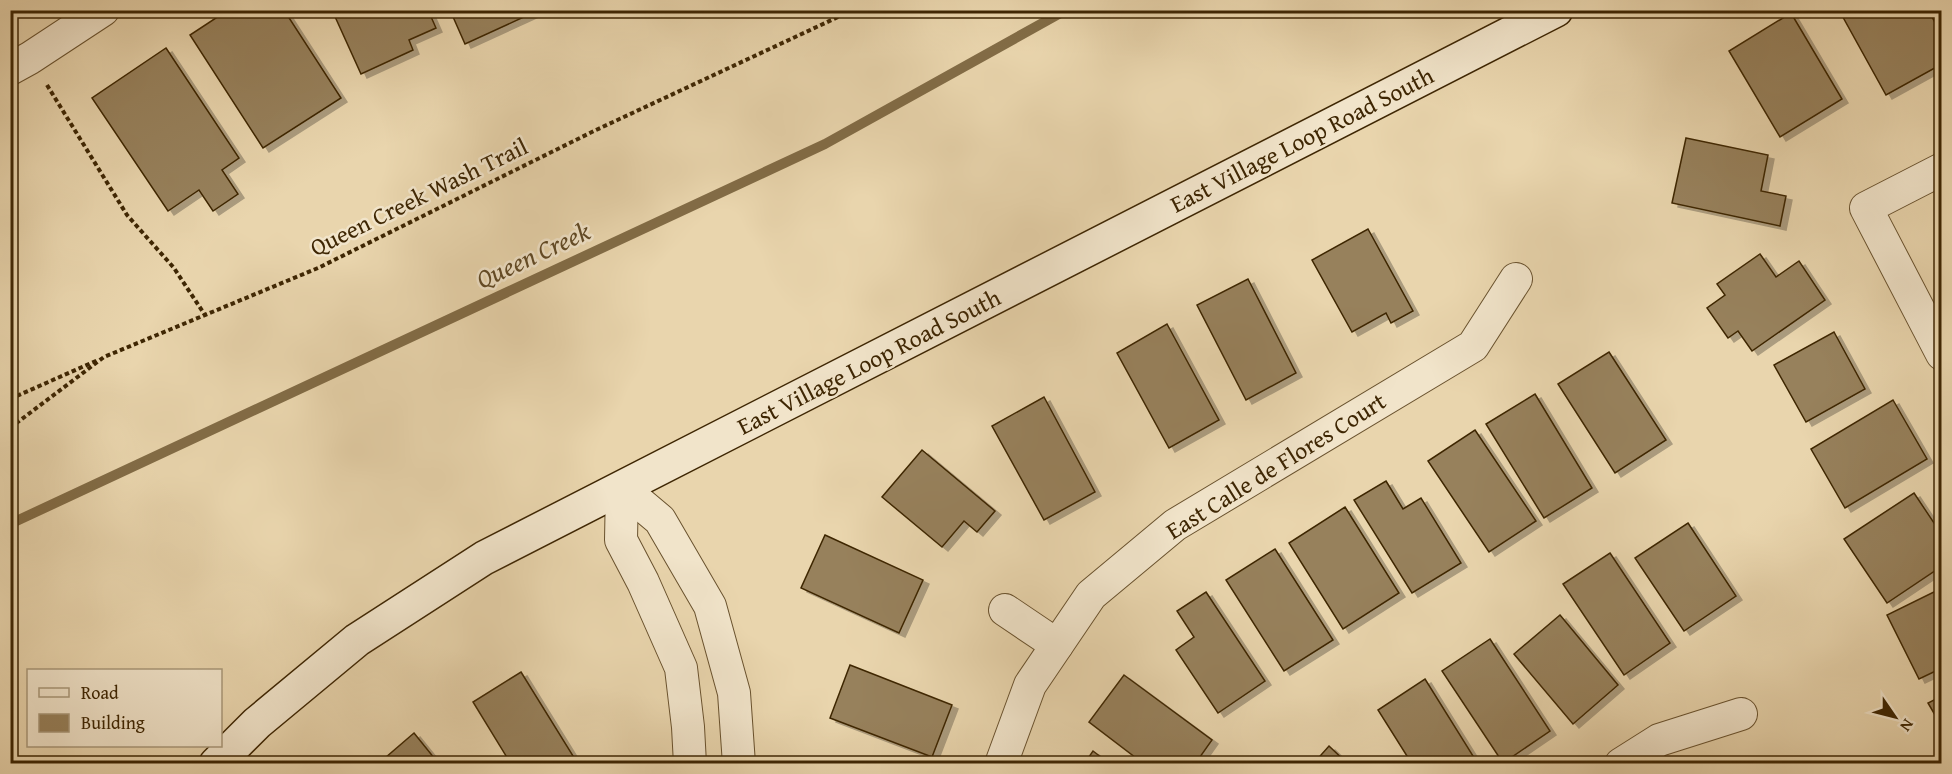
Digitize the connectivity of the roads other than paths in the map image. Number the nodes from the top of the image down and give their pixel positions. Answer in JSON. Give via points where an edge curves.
{"nodes":[{"id":1,"x":103,"y":10,"type":"edge"},
{"id":2,"x":1556,"y":10,"type":"edge"},
{"id":3,"x":20,"y":64,"type":"edge"},
{"id":4,"x":1941,"y":169,"type":"edge"},
{"id":5,"x":1516,"y":279,"type":"dead end"},
{"id":6,"x":1941,"y":354,"type":"edge"},
{"id":7,"x":622,"y":488,"type":"junction"},
{"id":8,"x":1005,"y":610,"type":"dead end"},
{"id":9,"x":1057,"y":645,"type":"junction"},
{"id":10,"x":1741,"y":714,"type":"dead end"},
{"id":11,"x":216,"y":764,"type":"edge"},
{"id":12,"x":690,"y":764,"type":"edge"},
{"id":13,"x":739,"y":764,"type":"edge"},
{"id":14,"x":1001,"y":764,"type":"edge"},
{"id":15,"x":1621,"y":764,"type":"edge"}],
"edges":[{"from":1,"to":3,"type":"street"},
{"from":2,"to":7,"type":"street","name":"East Village Loop Road South"},
{"from":4,"to":6,"type":"street","via":[[1866,208]]},
{"from":5,"to":9,"type":"street","name":"East Calle de Flores Court","via":[[1473,346],[1175,525],[1091,595]]},
{"from":7,"to":11,"type":"street","name":"East Village Loop Road South","via":[[484,558],[357,640],[257,723]]},
{"from":7,"to":12,"type":"street","via":[[621,540],[681,668]]},
{"from":7,"to":13,"type":"street","via":[[660,520],[710,606],[734,693]]},
{"from":8,"to":9,"type":"street"},
{"from":9,"to":14,"type":"street","name":"East Calle de Flores Court","via":[[1030,685]]},
{"from":10,"to":15,"type":"street","via":[[1659,740]]}]}
